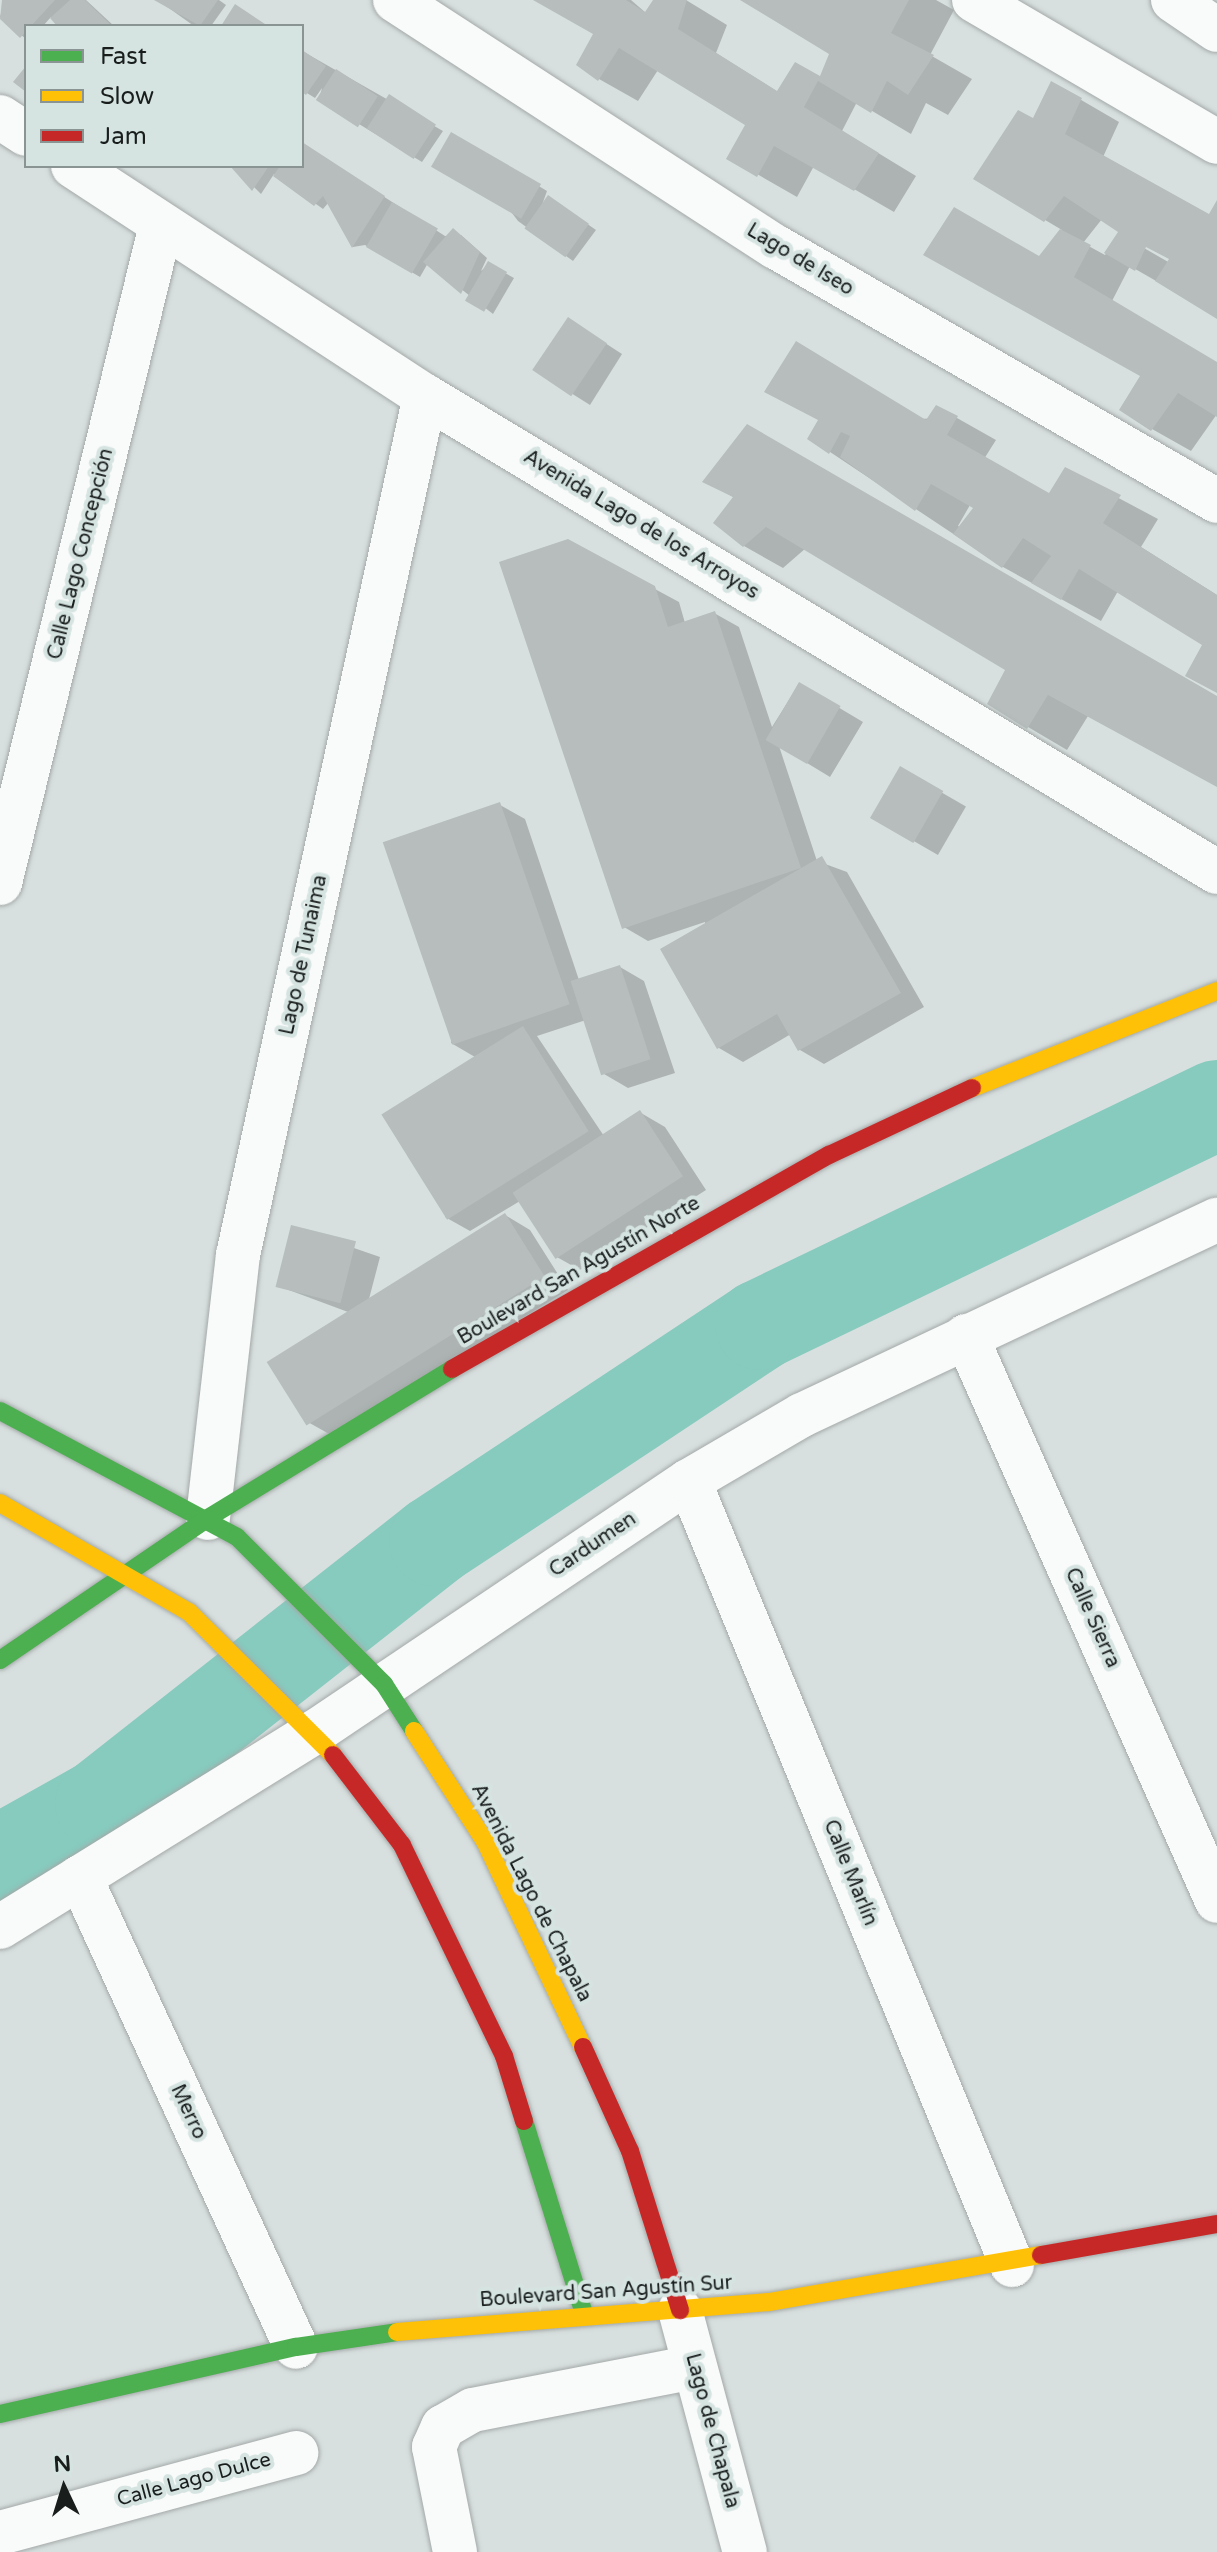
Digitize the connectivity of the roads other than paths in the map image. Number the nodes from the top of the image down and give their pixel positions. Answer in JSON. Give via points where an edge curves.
{"nodes":[{"id":1,"x":395,"y":0,"type":"edge"},
{"id":2,"x":974,"y":0,"type":"edge"},
{"id":3,"x":1173,"y":0,"type":"edge"},
{"id":4,"x":1217,"y":30,"type":"edge"},
{"id":5,"x":0,"y":117,"type":"edge"},
{"id":6,"x":24,"y":133,"type":"edge"},
{"id":7,"x":1217,"y":142,"type":"edge"},
{"id":8,"x":76,"y":168,"type":"edge"},
{"id":9,"x":161,"y":225,"type":"junction"},
{"id":10,"x":425,"y":396,"type":"junction"},
{"id":11,"x":1217,"y":501,"type":"edge"},
{"id":12,"x":1217,"y":872,"type":"edge"},
{"id":13,"x":0,"y":883,"type":"edge"},
{"id":14,"x":1217,"y":991,"type":"edge"},
{"id":15,"x":1217,"y":1220,"type":"edge"},
{"id":16,"x":966,"y":1336,"type":"junction"},
{"id":17,"x":0,"y":1411,"type":"edge"},
{"id":18,"x":689,"y":1481,"type":"junction"},
{"id":19,"x":0,"y":1503,"type":"edge"},
{"id":20,"x":208,"y":1518,"type":"junction"},
{"id":21,"x":129,"y":1571,"type":"junction"},
{"id":22,"x":0,"y":1660,"type":"edge"},
{"id":23,"x":370,"y":1670,"type":"junction"},
{"id":24,"x":315,"y":1732,"type":"junction"},
{"id":25,"x":80,"y":1877,"type":"junction"},
{"id":26,"x":1217,"y":1901,"type":"edge"},
{"id":27,"x":0,"y":1927,"type":"edge"},
{"id":28,"x":1217,"y":2224,"type":"edge"},
{"id":29,"x":1012,"y":2265,"type":"junction"},
{"id":30,"x":680,"y":2310,"type":"junction"},
{"id":31,"x":584,"y":2314,"type":"junction"},
{"id":32,"x":296,"y":2347,"type":"junction"},
{"id":33,"x":694,"y":2367,"type":"junction"},
{"id":34,"x":0,"y":2414,"type":"edge"},
{"id":35,"x":296,"y":2453,"type":"dead end"},
{"id":36,"x":0,"y":2533,"type":"edge"},
{"id":37,"x":455,"y":2552,"type":"edge"},
{"id":38,"x":745,"y":2552,"type":"edge"}],
"edges":[{"from":1,"to":11,"type":"street","name":"Lago de Iseo","via":[[776,247]]},
{"from":2,"to":7,"type":"street"},
{"from":3,"to":4,"type":"street"},
{"from":5,"to":6,"type":"street"},
{"from":8,"to":9,"type":"street","name":"Avenida Lago de los Arroyos"},
{"from":9,"to":10,"type":"street","name":"Avenida Lago de los Arroyos"},
{"from":9,"to":13,"type":"street","name":"Calle Lago Concepción"},
{"from":10,"to":12,"type":"street","name":"Avenida Lago de los Arroyos"},
{"from":10,"to":20,"type":"street","name":"Lago de Tunaima","via":[[238,1255]]},
{"from":14,"to":20,"type":"main road","name":"Boulevard San Agustín Norte","via":[[1030,1061],[829,1155],[546,1312]]},
{"from":15,"to":16,"type":"street","name":"Cardumen"},
{"from":16,"to":18,"type":"street","name":"Cardumen"},
{"from":16,"to":26,"type":"street","name":"Calle Sierra"},
{"from":17,"to":20,"type":"main road","name":"Avenida Lago de Chapala"},
{"from":18,"to":23,"type":"street","name":"Cardumen"},
{"from":18,"to":29,"type":"street","name":"Calle Marlín"},
{"from":19,"to":21,"type":"main road"},
{"from":20,"to":21,"type":"main road","name":"Boulevard San Agustín Norte"},
{"from":20,"to":23,"type":"main road","name":"Avenida Lago de Chapala","via":[[267,1559]]},
{"from":21,"to":22,"type":"main road","name":"Boulevard San Agustín Norte"},
{"from":21,"to":24,"type":"main road","via":[[189,1612]]},
{"from":23,"to":24,"type":"street","name":"Cardumen"},
{"from":23,"to":30,"type":"main road","name":"Avenida Lago de Chapala","via":[[485,1841],[549,1972],[630,2151]]},
{"from":24,"to":25,"type":"street","name":"Cardumen"},
{"from":24,"to":31,"type":"main road","via":[[402,1845],[504,2056]]},
{"from":25,"to":27,"type":"street","name":"Cardumen"},
{"from":25,"to":32,"type":"street","name":"Merro"},
{"from":28,"to":29,"type":"main road","name":"Boulevard San Agustín Sur"},
{"from":29,"to":30,"type":"main road","name":"Boulevard San Agustín Sur"},
{"from":30,"to":31,"type":"main road","name":"Boulevard San Agustín Sur"},
{"from":30,"to":33,"type":"street","name":"Lago de Chapala"},
{"from":31,"to":32,"type":"main road","name":"Boulevard San Agustín Sur"},
{"from":32,"to":34,"type":"main road","name":"Boulevard San Agustín Sur"},
{"from":33,"to":37,"type":"street","via":[[473,2410],[443,2427],[434,2447]]},
{"from":33,"to":38,"type":"street","name":"Lago de Chapala"},
{"from":35,"to":36,"type":"street","name":"Calle Lago Dulce"}]}
